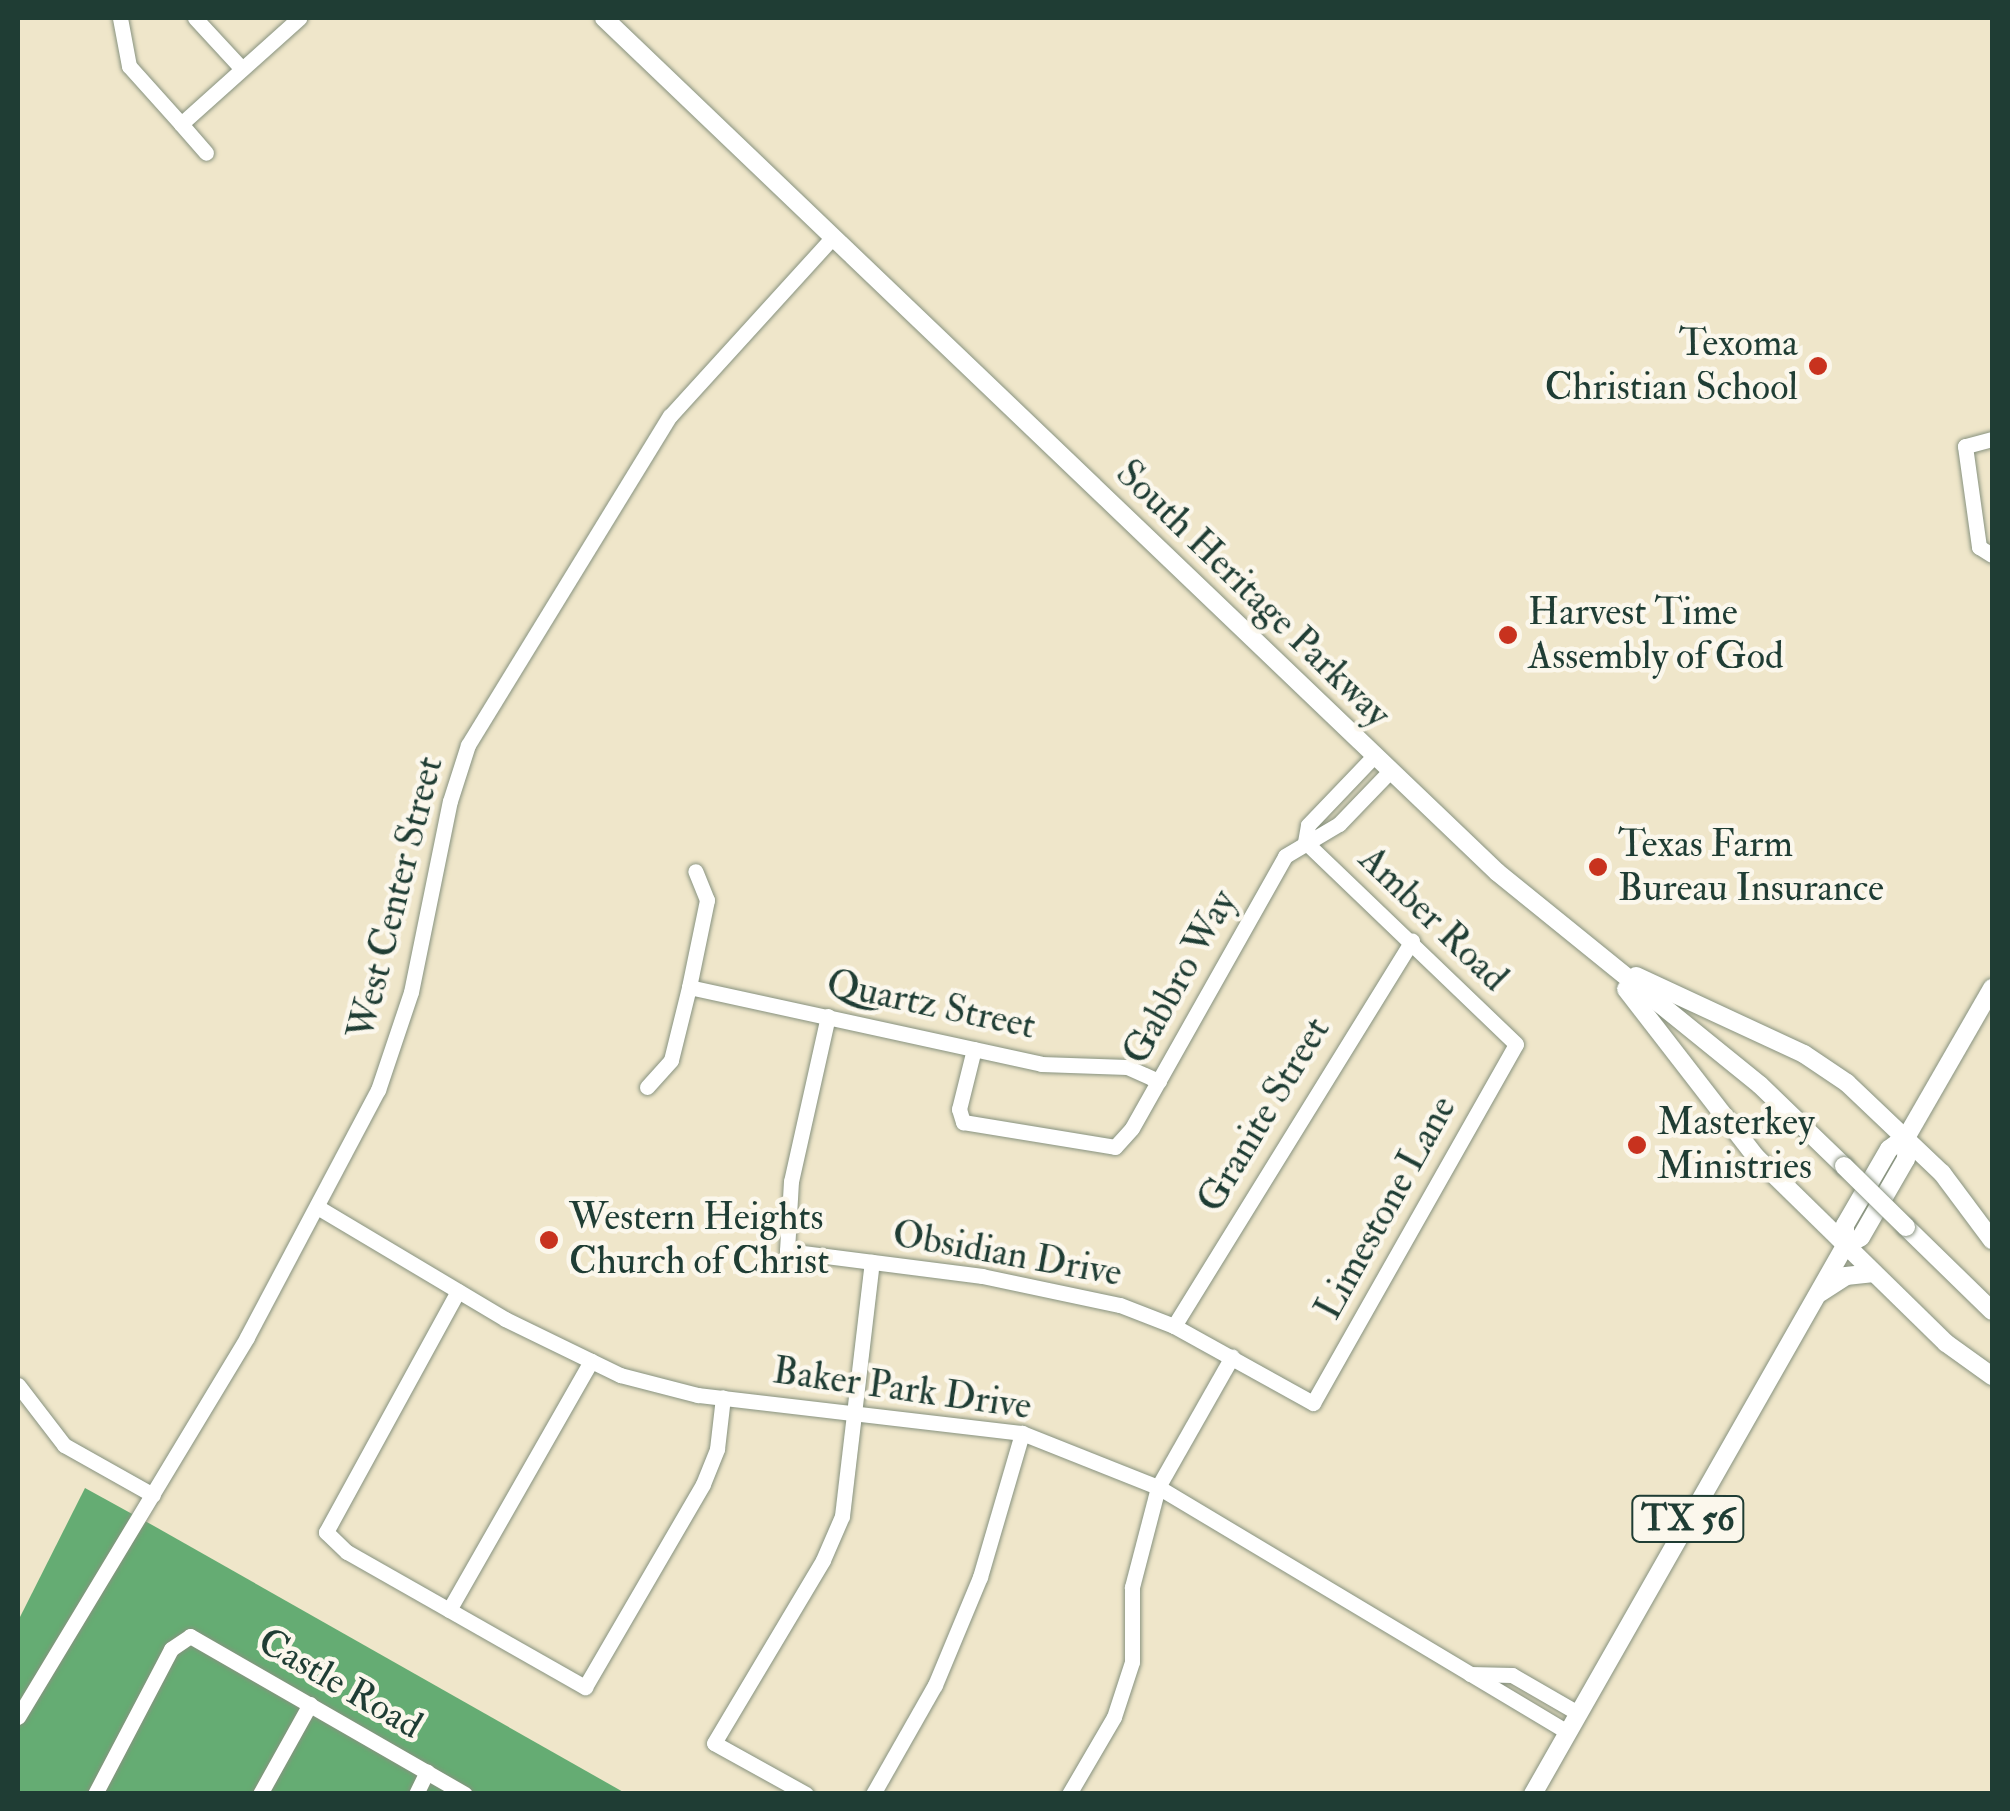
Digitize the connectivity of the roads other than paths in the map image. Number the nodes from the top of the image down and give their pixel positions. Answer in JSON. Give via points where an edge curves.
{"nodes":[{"id":1,"x":120,"y":18,"type":"edge"},
{"id":2,"x":195,"y":18,"type":"edge"},
{"id":3,"x":298,"y":18,"type":"edge"},
{"id":4,"x":604,"y":18,"type":"edge"},
{"id":5,"x":242,"y":69,"type":"junction"},
{"id":6,"x":180,"y":124,"type":"junction"},
{"id":7,"x":206,"y":153,"type":"dead end"},
{"id":8,"x":833,"y":236,"type":"junction"},
{"id":9,"x":1992,"y":439,"type":"edge"},
{"id":10,"x":1992,"y":555,"type":"edge"},
{"id":11,"x":1375,"y":755,"type":"junction"},
{"id":12,"x":1390,"y":770,"type":"junction"},
{"id":13,"x":1305,"y":842,"type":"junction"},
{"id":14,"x":695,"y":871,"type":"dead end"},
{"id":15,"x":1412,"y":940,"type":"junction"},
{"id":16,"x":1575,"y":940,"type":"junction"},
{"id":17,"x":689,"y":987,"type":"junction"},
{"id":18,"x":1992,"y":988,"type":"edge"},
{"id":19,"x":828,"y":1016,"type":"junction"},
{"id":20,"x":1516,"y":1044,"type":"joint"},
{"id":21,"x":974,"y":1049,"type":"junction"},
{"id":22,"x":1159,"y":1080,"type":"junction"},
{"id":23,"x":646,"y":1086,"type":"dead end"},
{"id":24,"x":1928,"y":1099,"type":"junction"},
{"id":25,"x":1879,"y":1110,"type":"junction"},
{"id":26,"x":1906,"y":1136,"type":"junction"},
{"id":27,"x":320,"y":1208,"type":"junction"},
{"id":28,"x":1992,"y":1240,"type":"edge"},
{"id":29,"x":1845,"y":1246,"type":"junction"},
{"id":30,"x":872,"y":1262,"type":"junction"},
{"id":31,"x":1874,"y":1273,"type":"junction"},
{"id":32,"x":458,"y":1291,"type":"junction"},
{"id":33,"x":1816,"y":1296,"type":"junction"},
{"id":34,"x":1992,"y":1311,"type":"edge"},
{"id":35,"x":1174,"y":1326,"type":"junction"},
{"id":36,"x":1232,"y":1357,"type":"junction"},
{"id":37,"x":592,"y":1361,"type":"junction"},
{"id":38,"x":1992,"y":1376,"type":"edge"},
{"id":39,"x":18,"y":1385,"type":"edge"},
{"id":40,"x":723,"y":1398,"type":"junction"},
{"id":41,"x":1313,"y":1403,"type":"joint"},
{"id":42,"x":854,"y":1412,"type":"junction"},
{"id":43,"x":1022,"y":1433,"type":"junction"},
{"id":44,"x":1158,"y":1487,"type":"junction"},
{"id":45,"x":152,"y":1495,"type":"junction"},
{"id":46,"x":449,"y":1610,"type":"junction"},
{"id":47,"x":1469,"y":1674,"type":"junction"},
{"id":48,"x":310,"y":1704,"type":"junction"},
{"id":49,"x":1576,"y":1712,"type":"junction"},
{"id":50,"x":18,"y":1717,"type":"edge"},
{"id":51,"x":1565,"y":1731,"type":"junction"},
{"id":52,"x":427,"y":1772,"type":"junction"},
{"id":53,"x":94,"y":1794,"type":"edge"},
{"id":54,"x":260,"y":1794,"type":"edge"},
{"id":55,"x":416,"y":1794,"type":"edge"},
{"id":56,"x":465,"y":1794,"type":"edge"},
{"id":57,"x":806,"y":1794,"type":"edge"},
{"id":58,"x":873,"y":1794,"type":"edge"},
{"id":59,"x":1069,"y":1794,"type":"edge"},
{"id":60,"x":1533,"y":1794,"type":"edge"}],
"edges":[{"from":1,"to":6,"type":"street","via":[[130,66]]},
{"from":2,"to":5,"type":"street"},
{"from":3,"to":5,"type":"street"},
{"from":4,"to":8,"type":"main road","name":"South Heritage Parkway"},
{"from":5,"to":6,"type":"street"},
{"from":6,"to":7,"type":"street"},
{"from":8,"to":11,"type":"main road","name":"South Heritage Parkway"},
{"from":8,"to":27,"type":"street","name":"West Center Street","via":[[670,416],[468,746],[450,800],[411,992],[378,1090]]},
{"from":9,"to":10,"type":"street","via":[[1965,446],[1979,548]]},
{"from":11,"to":12,"type":"main road","name":"South Heritage Parkway"},
{"from":11,"to":13,"type":"street","name":"Gabbro Way","via":[[1308,825]]},
{"from":12,"to":13,"type":"street","name":"Gabbro Way","via":[[1339,824]]},
{"from":12,"to":16,"type":"main road","name":"South Heritage Parkway"},
{"from":13,"to":15,"type":"street","name":"Amber Road"},
{"from":13,"to":22,"type":"street","name":"Gabbro Way","via":[[1286,856]]},
{"from":14,"to":17,"type":"street","via":[[707,900]]},
{"from":15,"to":20,"type":"street","name":"Amber Road"},
{"from":15,"to":35,"type":"street","name":"Granite Street"},
{"from":16,"to":25,"type":"main road","via":[[1645,981],[1804,1054]]},
{"from":16,"to":29,"type":"main road","via":[[1653,1021],[1756,1157]]},
{"from":16,"to":34,"type":"main road","name":"South Heritage Parkway","bridge":true,"via":[[1760,1085]]},
{"from":17,"to":19,"type":"street","name":"Quartz Street"},
{"from":17,"to":23,"type":"street","via":[[670,1060]]},
{"from":18,"to":24,"type":"main road","number":"TX 56"},
{"from":19,"to":21,"type":"street","name":"Quartz Street"},
{"from":19,"to":30,"type":"street","name":"Obsidian Drive","via":[[791,1181],[787,1250]]},
{"from":20,"to":41,"type":"street","name":"Limestone Lane"},
{"from":21,"to":22,"type":"street","name":"Quartz Street","via":[[1041,1064],[1127,1067]]},
{"from":21,"to":22,"type":"street","name":"Gabbro Way","via":[[959,1109],[963,1122],[1115,1147]]},
{"from":24,"to":25,"type":"main road","via":[[1903,1110]]},
{"from":24,"to":26,"type":"main road","number":"TX 56"},
{"from":25,"to":26,"type":"main road"},
{"from":26,"to":28,"type":"main road"},
{"from":26,"to":29,"type":"main road","number":"TX 56","via":[[1889,1149],[1845,1224]]},
{"from":27,"to":32,"type":"street","name":"Baker Park Drive"},
{"from":27,"to":45,"type":"street","name":"West Center Street"},
{"from":29,"to":31,"type":"main road"},
{"from":29,"to":33,"type":"main road","number":"TX 56"},
{"from":30,"to":35,"type":"street","name":"Obsidian Drive","via":[[1072,1293]]},
{"from":30,"to":42,"type":"street"},
{"from":31,"to":33,"type":"main road","via":[[1846,1276]]},
{"from":31,"to":38,"type":"main road","via":[[1946,1343]]},
{"from":32,"to":37,"type":"street","name":"Baker Park Drive"},
{"from":32,"to":46,"type":"street","via":[[326,1532],[348,1552]]},
{"from":33,"to":49,"type":"main road","number":"TX 56"},
{"from":35,"to":36,"type":"street","name":"Obsidian Drive"},
{"from":36,"to":41,"type":"street","name":"Obsidian Drive"},
{"from":36,"to":44,"type":"street"},
{"from":37,"to":40,"type":"street","name":"Baker Park Drive","via":[[620,1375]]},
{"from":37,"to":46,"type":"street"},
{"from":39,"to":45,"type":"street","via":[[64,1445]]},
{"from":40,"to":42,"type":"street","name":"Baker Park Drive"},
{"from":40,"to":46,"type":"street","via":[[717,1449],[703,1484],[585,1687]]},
{"from":42,"to":43,"type":"street","name":"Baker Park Drive"},
{"from":42,"to":57,"type":"street","via":[[842,1516],[823,1560],[714,1743]]},
{"from":43,"to":44,"type":"street","name":"Baker Park Drive"},
{"from":43,"to":58,"type":"street","via":[[980,1577],[934,1685]]},
{"from":44,"to":47,"type":"street","name":"Baker Park Drive"},
{"from":44,"to":59,"type":"street","via":[[1132,1587],[1132,1662],[1114,1717]]},
{"from":45,"to":50,"type":"street","name":"West Center Street"},
{"from":47,"to":49,"type":"street","via":[[1512,1675]]},
{"from":47,"to":51,"type":"street","name":"Baker Park Drive"},
{"from":48,"to":52,"type":"street","name":"Castle Road"},
{"from":48,"to":53,"type":"street","name":"Castle Road","via":[[200,1640],[181,1638]]},
{"from":48,"to":54,"type":"street"},
{"from":49,"to":51,"type":"main road","number":"TX 56"},
{"from":51,"to":60,"type":"main road","number":"TX 56"},
{"from":52,"to":55,"type":"street"},
{"from":52,"to":56,"type":"street","name":"Castle Road"}]}
